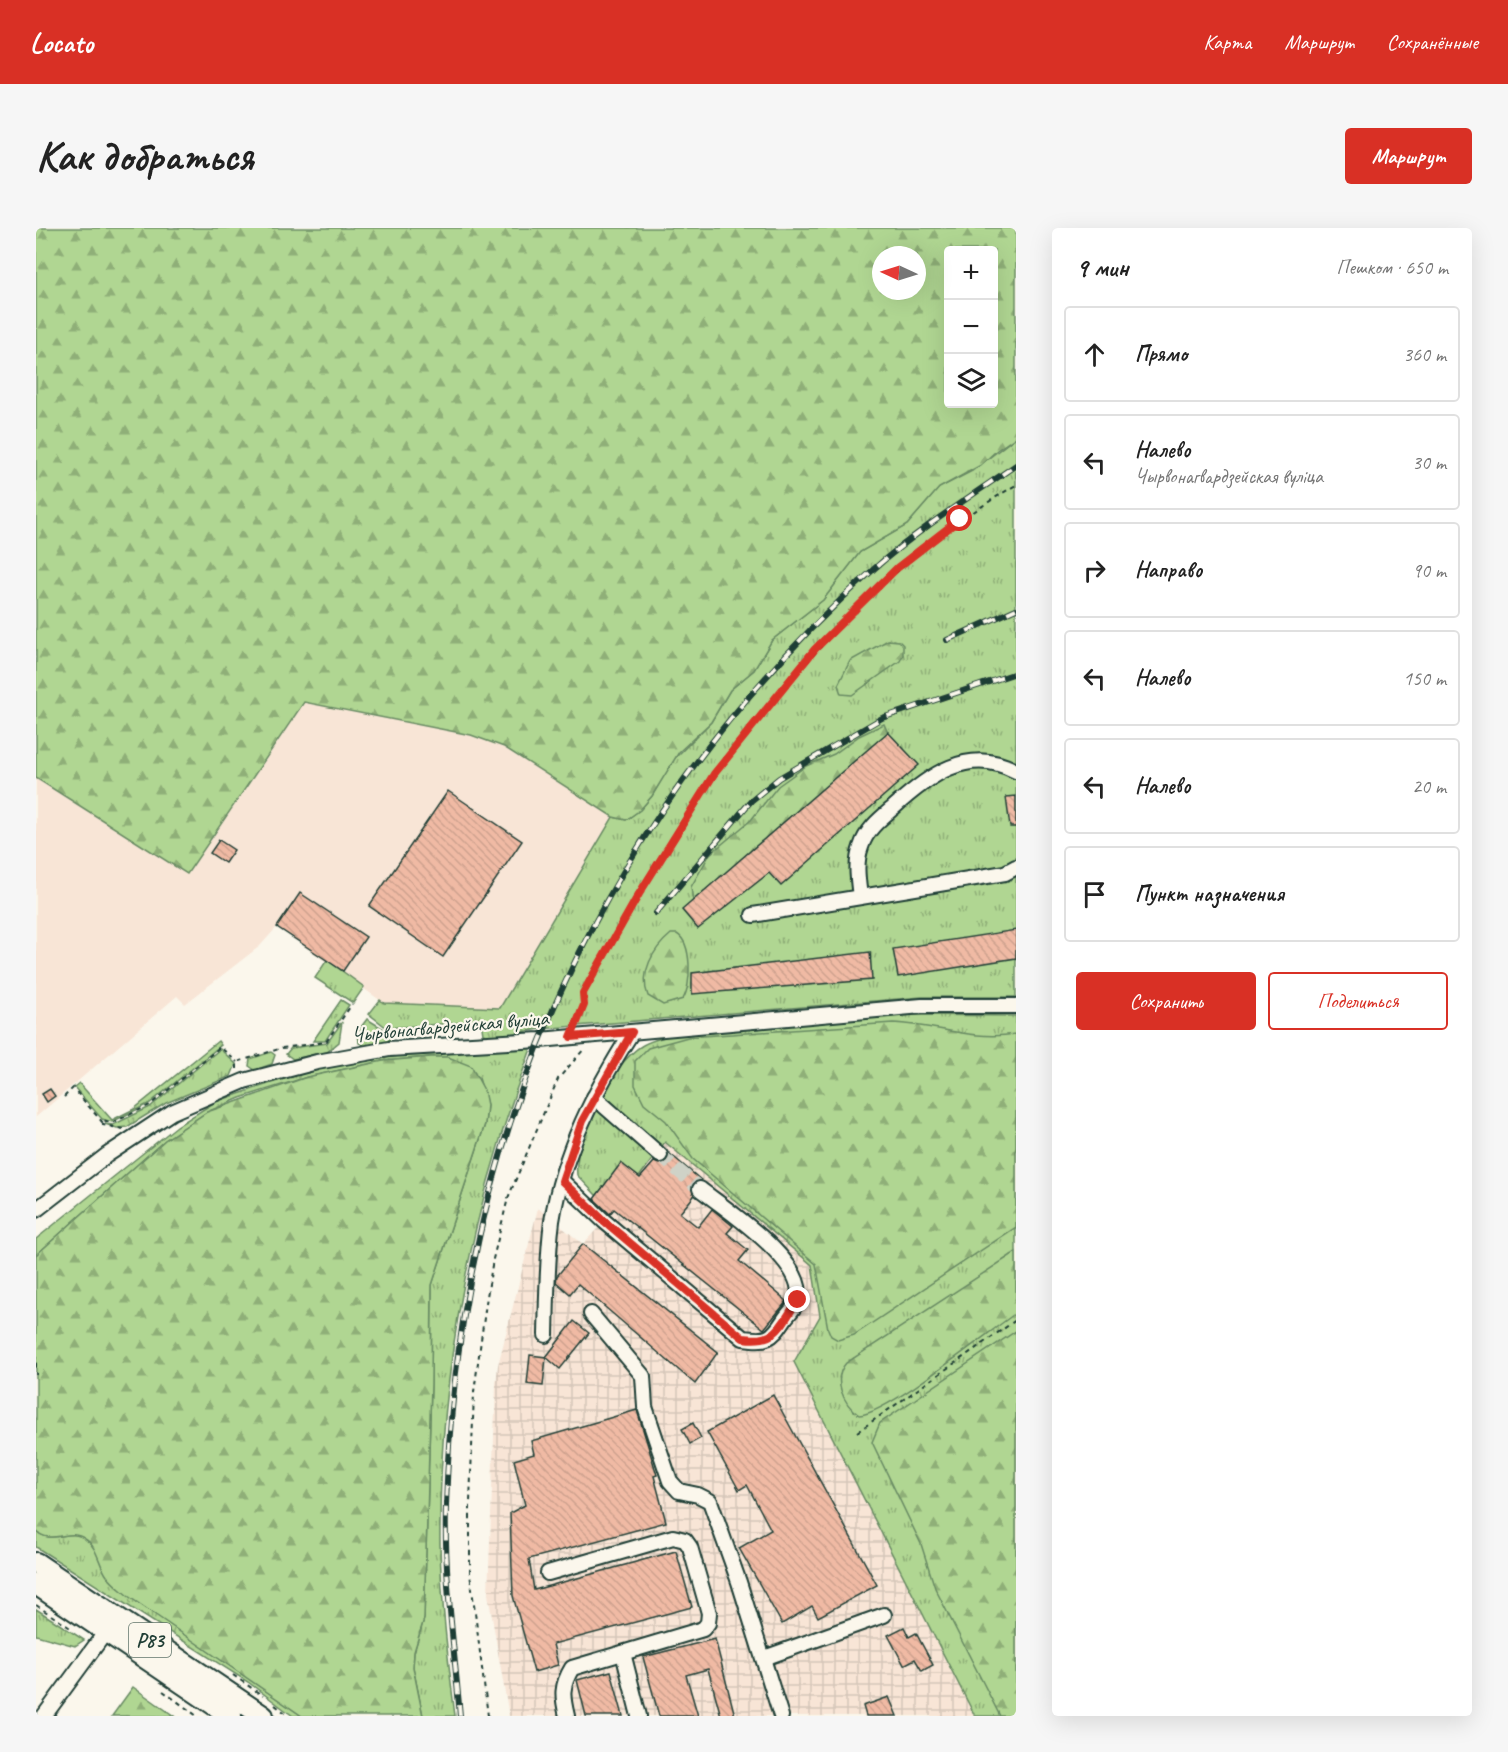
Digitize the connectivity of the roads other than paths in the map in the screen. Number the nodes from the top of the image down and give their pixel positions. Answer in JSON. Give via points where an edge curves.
{"nodes":[{"id":1,"x":1016,"y":771,"type":"edge"},
{"id":2,"x":1016,"y":867,"type":"edge"},
{"id":3,"x":860,"y":897,"type":"junction"},
{"id":4,"x":753,"y":915,"type":"dead end"},
{"id":5,"x":1016,"y":1006,"type":"edge"},
{"id":6,"x":632,"y":1032,"type":"junction"},
{"id":7,"x":594,"y":1097,"type":"junction"},
{"id":8,"x":660,"y":1155,"type":"tunnel mouth"},
{"id":9,"x":562,"y":1181,"type":"junction"},
{"id":10,"x":700,"y":1189,"type":"tunnel mouth"},
{"id":11,"x":36,"y":1210,"type":"edge"},
{"id":12,"x":591,"y":1314,"type":"dead end"},
{"id":13,"x":546,"y":1335,"type":"dead end"},
{"id":14,"x":548,"y":1573,"type":"dead end"},
{"id":15,"x":38,"y":1574,"type":"edge"},
{"id":16,"x":884,"y":1615,"type":"dead end"},
{"id":17,"x":111,"y":1625,"type":"junction"},
{"id":18,"x":623,"y":1653,"type":"junction"},
{"id":19,"x":764,"y":1658,"type":"junction"},
{"id":20,"x":44,"y":1716,"type":"edge"},
{"id":21,"x":231,"y":1716,"type":"edge"},
{"id":22,"x":263,"y":1716,"type":"edge"},
{"id":23,"x":567,"y":1716,"type":"edge"},
{"id":24,"x":639,"y":1716,"type":"edge"},
{"id":25,"x":781,"y":1716,"type":"edge"}],
"edges":[{"from":1,"to":3,"type":"street","via":[[983,761],[944,770],[920,783],[876,822],[861,845],[857,860]]},
{"from":2,"to":3,"type":"street","via":[[1005,873]]},
{"from":3,"to":4,"type":"street"},
{"from":5,"to":6,"type":"street","name":"Чырвонагвардзейская вуліца","via":[[922,1006]]},
{"from":6,"to":7,"type":"street"},
{"from":6,"to":11,"type":"street","name":"Чырвонагвардзейская вуліца","via":[[380,1051],[244,1081],[172,1112],[107,1155]]},
{"from":7,"to":8,"type":"street"},
{"from":7,"to":9,"type":"street"},
{"from":9,"to":10,"type":"street","via":[[743,1338],[761,1341],[773,1336],[798,1300],[798,1284],[779,1251]]},
{"from":9,"to":13,"type":"street","via":[[552,1220]]},
{"from":12,"to":19,"type":"street","via":[[643,1377],[645,1407],[670,1481],[679,1491],[710,1501]]},
{"from":14,"to":18,"type":"street","via":[[673,1538],[685,1540],[709,1613],[708,1623],[703,1629]]},
{"from":15,"to":17,"type":"highway","number":"Р83"},
{"from":16,"to":19,"type":"street"},
{"from":17,"to":20,"type":"street"},
{"from":17,"to":21,"type":"highway","number":"Р83"},
{"from":17,"to":22,"type":"highway","number":"Р83"},
{"from":18,"to":23,"type":"street","via":[[572,1668],[561,1692]]},
{"from":18,"to":24,"type":"street"},
{"from":19,"to":25,"type":"street"}]}
